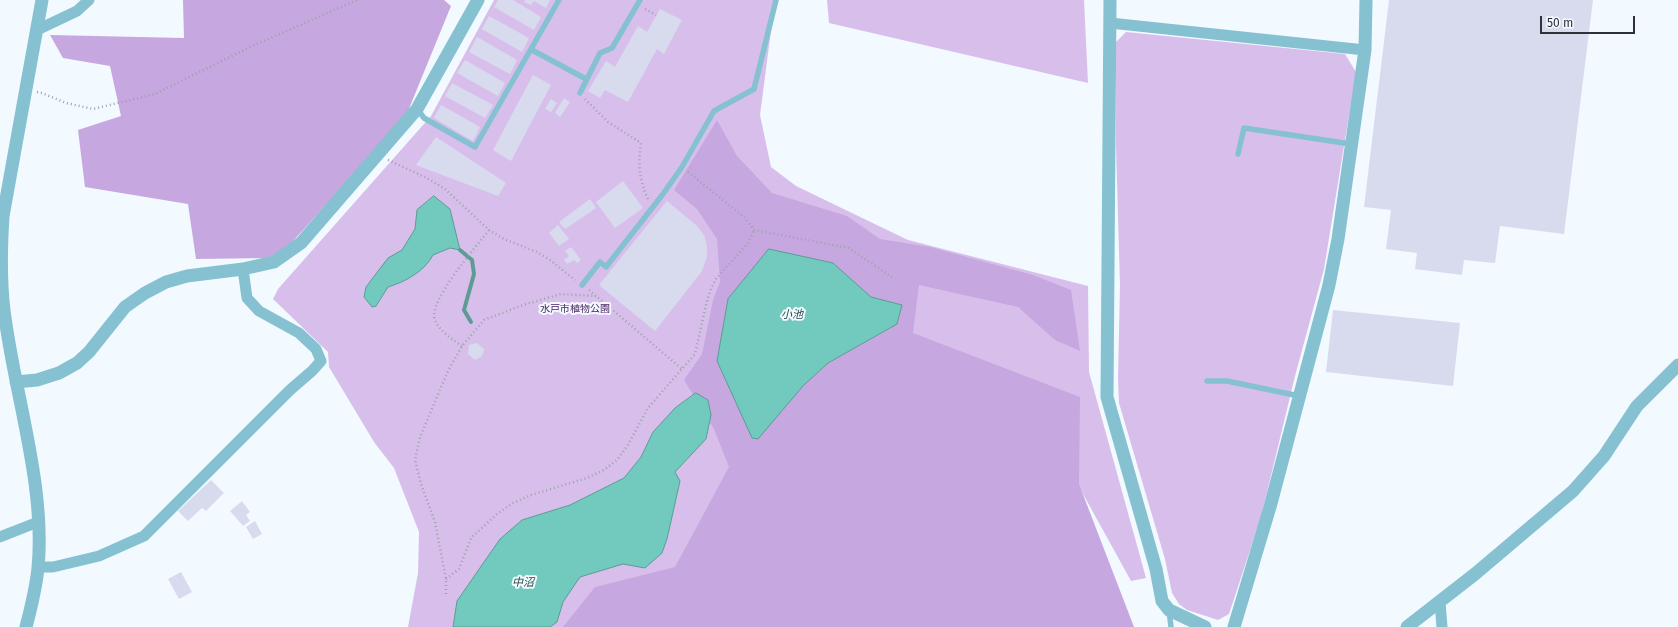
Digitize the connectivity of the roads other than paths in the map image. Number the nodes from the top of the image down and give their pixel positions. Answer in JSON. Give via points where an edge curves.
{"nodes":[{"id":1,"x":42,"y":0,"type":"edge"},
{"id":2,"x":89,"y":0,"type":"edge"},
{"id":3,"x":478,"y":0,"type":"edge"},
{"id":4,"x":559,"y":0,"type":"edge"},
{"id":5,"x":776,"y":0,"type":"edge"},
{"id":6,"x":1110,"y":0,"type":"edge"},
{"id":7,"x":1366,"y":0,"type":"edge"},
{"id":8,"x":639,"y":2,"type":"edge"},
{"id":9,"x":1110,"y":23,"type":"junction"},
{"id":10,"x":37,"y":30,"type":"junction"},
{"id":11,"x":532,"y":50,"type":"junction"},
{"id":12,"x":1365,"y":50,"type":"junction"},
{"id":13,"x":586,"y":79,"type":"junction"},
{"id":14,"x":580,"y":93,"type":"road end"},
{"id":15,"x":418,"y":109,"type":"junction"},
{"id":16,"x":1351,"y":144,"type":"junction"},
{"id":17,"x":1238,"y":154,"type":"dead end"},
{"id":18,"x":2,"y":216,"type":"edge"},
{"id":19,"x":243,"y":269,"type":"junction"},
{"id":20,"x":582,"y":285,"type":"road end"},
{"id":21,"x":1678,"y":365,"type":"edge"},
{"id":22,"x":1207,"y":381,"type":"dead end"},
{"id":23,"x":16,"y":382,"type":"junction"},
{"id":24,"x":1299,"y":396,"type":"junction"},
{"id":25,"x":38,"y":522,"type":"junction"},
{"id":26,"x":0,"y":537,"type":"edge"},
{"id":27,"x":38,"y":567,"type":"junction"},
{"id":28,"x":1440,"y":602,"type":"junction"},
{"id":29,"x":1169,"y":610,"type":"junction"},
{"id":30,"x":26,"y":627,"type":"edge"},
{"id":31,"x":1171,"y":627,"type":"edge"},
{"id":32,"x":1205,"y":627,"type":"edge"},
{"id":33,"x":1234,"y":627,"type":"edge"},
{"id":34,"x":1408,"y":627,"type":"edge"},
{"id":35,"x":1442,"y":627,"type":"edge"}],
"edges":[{"from":1,"to":10,"type":"street"},
{"from":2,"to":10,"type":"street","via":[[77,11]]},
{"from":3,"to":15,"type":"street"},
{"from":4,"to":11,"type":"lane"},
{"from":5,"to":20,"type":"lane","via":[[754,89],[714,110],[682,167],[653,207],[606,267],[600,262]]},
{"from":6,"to":9,"type":"street"},
{"from":7,"to":12,"type":"street"},
{"from":8,"to":13,"type":"lane","via":[[612,48],[600,53]]},
{"from":9,"to":12,"type":"street"},
{"from":9,"to":29,"type":"street","via":[[1106,397],[1156,569],[1162,601]]},
{"from":10,"to":18,"type":"street"},
{"from":11,"to":13,"type":"lane"},
{"from":11,"to":15,"type":"lane","via":[[476,147],[424,118]]},
{"from":12,"to":16,"type":"street"},
{"from":13,"to":14,"type":"lane"},
{"from":15,"to":19,"type":"street","via":[[301,243],[274,262]]},
{"from":16,"to":17,"type":"lane","via":[[1244,128]]},
{"from":16,"to":24,"type":"street","via":[[1329,285]]},
{"from":18,"to":23,"type":"street","via":[[1,276]]},
{"from":19,"to":23,"type":"street","via":[[187,276],[166,282],[125,307],[77,363],[59,373],[37,380]]},
{"from":19,"to":27,"type":"street","via":[[247,298],[259,311],[299,333],[316,349],[321,361],[144,536],[99,556],[53,567]]},
{"from":21,"to":28,"type":"street","via":[[1637,406],[1604,456],[1572,491]]},
{"from":22,"to":24,"type":"lane","via":[[1227,381]]},
{"from":23,"to":25,"type":"street","via":[[35,486]]},
{"from":24,"to":33,"type":"street","via":[[1270,507]]},
{"from":25,"to":26,"type":"street"},
{"from":25,"to":27,"type":"street"},
{"from":27,"to":30,"type":"street"},
{"from":28,"to":34,"type":"street"},
{"from":28,"to":35,"type":"street"},
{"from":29,"to":31,"type":"lane"},
{"from":29,"to":32,"type":"street"}]}
